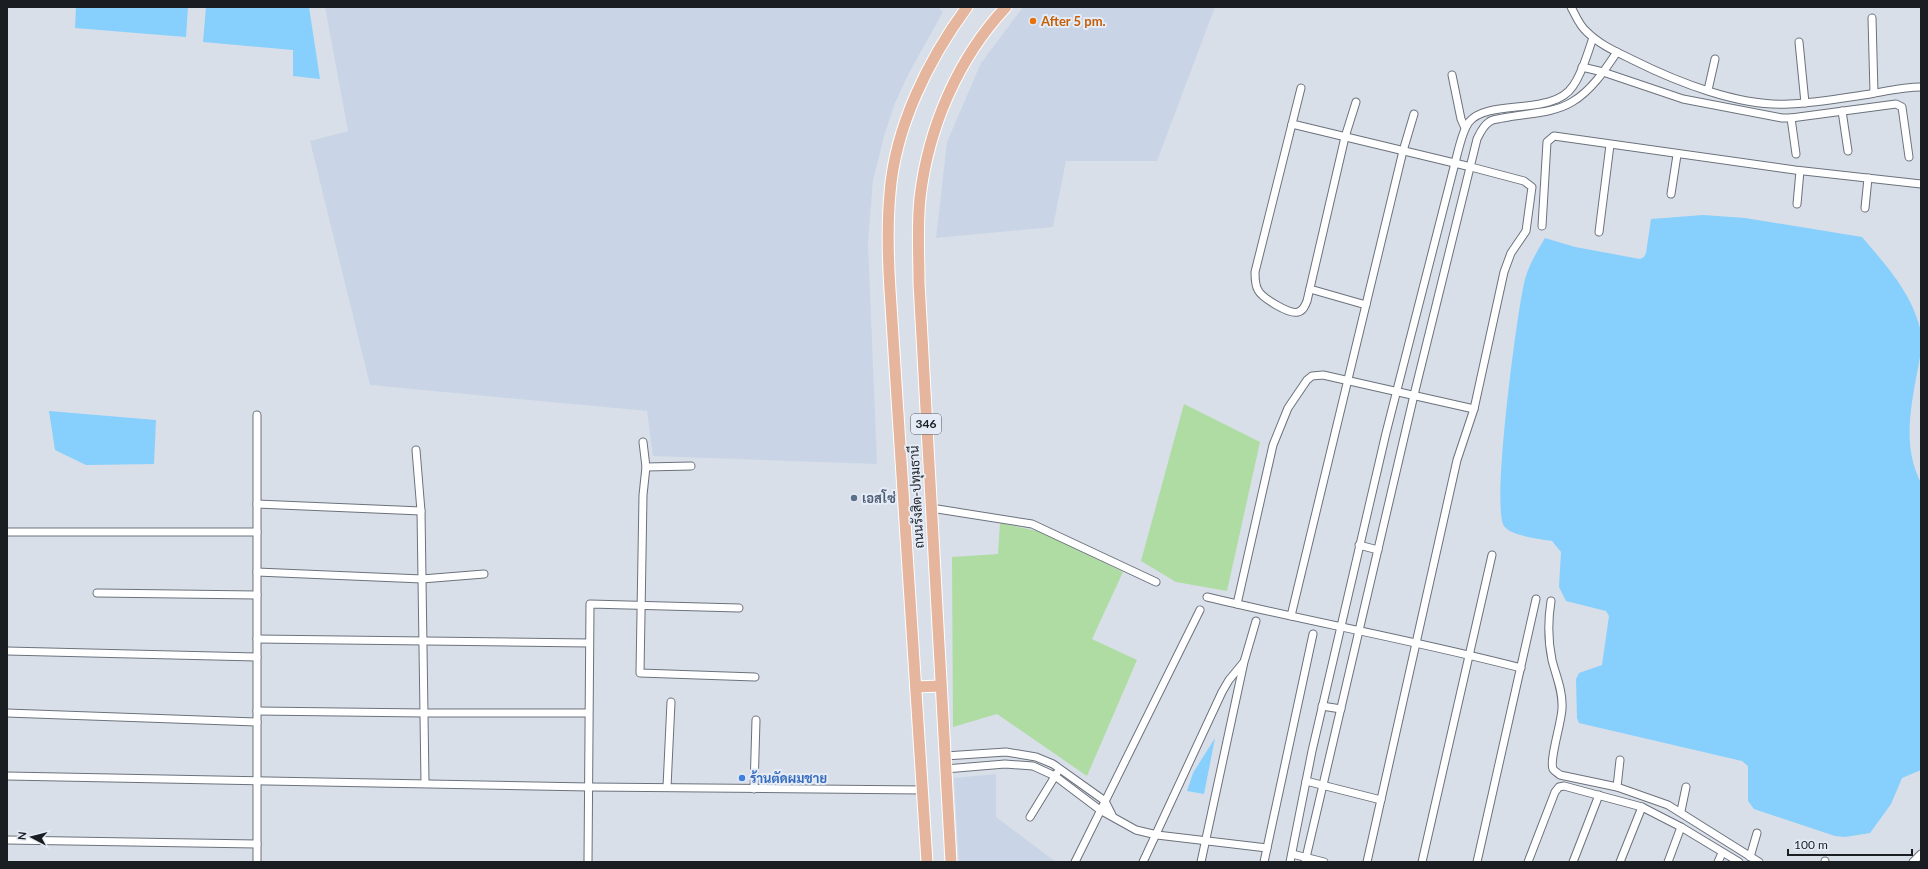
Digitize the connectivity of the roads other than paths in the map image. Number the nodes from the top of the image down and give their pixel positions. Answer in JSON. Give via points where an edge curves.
{"nodes":[{"id":1,"x":967,"y":7,"type":"edge"},
{"id":2,"x":1006,"y":7,"type":"edge"},
{"id":3,"x":1571,"y":7,"type":"edge"},
{"id":4,"x":1872,"y":18,"type":"dead end"},
{"id":5,"x":1593,"y":38,"type":"junction"},
{"id":6,"x":1799,"y":42,"type":"dead end"},
{"id":7,"x":1617,"y":52,"type":"junction"},
{"id":8,"x":1715,"y":58,"type":"dead end"},
{"id":9,"x":1582,"y":67,"type":"junction"},
{"id":10,"x":1603,"y":72,"type":"junction"},
{"id":11,"x":1452,"y":75,"type":"dead end"},
{"id":12,"x":1921,"y":87,"type":"edge"},
{"id":13,"x":1301,"y":88,"type":"dead end"},
{"id":14,"x":1708,"y":90,"type":"junction"},
{"id":15,"x":1874,"y":93,"type":"junction"},
{"id":16,"x":1356,"y":102,"type":"dead end"},
{"id":17,"x":1805,"y":103,"type":"junction"},
{"id":18,"x":1842,"y":111,"type":"junction"},
{"id":19,"x":1414,"y":114,"type":"dead end"},
{"id":20,"x":1791,"y":118,"type":"junction"},
{"id":21,"x":1292,"y":124,"type":"junction"},
{"id":22,"x":1465,"y":128,"type":"junction"},
{"id":23,"x":1345,"y":137,"type":"junction"},
{"id":24,"x":1610,"y":144,"type":"junction"},
{"id":25,"x":1403,"y":151,"type":"junction"},
{"id":26,"x":1848,"y":151,"type":"dead end"},
{"id":27,"x":1796,"y":154,"type":"dead end"},
{"id":28,"x":1677,"y":155,"type":"junction"},
{"id":29,"x":1909,"y":157,"type":"dead end"},
{"id":30,"x":1454,"y":163,"type":"junction"},
{"id":31,"x":1471,"y":167,"type":"junction"},
{"id":32,"x":1800,"y":171,"type":"junction"},
{"id":33,"x":1868,"y":178,"type":"junction"},
{"id":34,"x":1921,"y":184,"type":"edge"},
{"id":35,"x":1671,"y":194,"type":"dead end"},
{"id":36,"x":1797,"y":204,"type":"dead end"},
{"id":37,"x":1865,"y":208,"type":"dead end"},
{"id":38,"x":1542,"y":226,"type":"dead end"},
{"id":39,"x":1599,"y":232,"type":"dead end"},
{"id":40,"x":1310,"y":290,"type":"junction"},
{"id":41,"x":1366,"y":305,"type":"junction"},
{"id":42,"x":1348,"y":380,"type":"junction"},
{"id":43,"x":1396,"y":391,"type":"junction"},
{"id":44,"x":1414,"y":395,"type":"junction"},
{"id":45,"x":1474,"y":409,"type":"junction"},
{"id":46,"x":257,"y":415,"type":"dead end"},
{"id":47,"x":643,"y":442,"type":"dead end"},
{"id":48,"x":416,"y":450,"type":"dead end"},
{"id":49,"x":691,"y":466,"type":"dead end"},
{"id":50,"x":646,"y":467,"type":"junction"},
{"id":51,"x":257,"y":504,"type":"junction"},
{"id":52,"x":931,"y":508,"type":"junction"},
{"id":53,"x":421,"y":511,"type":"junction"},
{"id":54,"x":7,"y":532,"type":"edge"},
{"id":55,"x":257,"y":532,"type":"junction"},
{"id":56,"x":1359,"y":545,"type":"junction"},
{"id":57,"x":1378,"y":550,"type":"junction"},
{"id":58,"x":1492,"y":555,"type":"dead end"},
{"id":59,"x":257,"y":572,"type":"junction"},
{"id":60,"x":484,"y":574,"type":"dead end"},
{"id":61,"x":422,"y":579,"type":"junction"},
{"id":62,"x":1156,"y":582,"type":"dead end"},
{"id":63,"x":97,"y":593,"type":"dead end"},
{"id":64,"x":257,"y":595,"type":"junction"},
{"id":65,"x":1207,"y":596,"type":"dead end"},
{"id":66,"x":1536,"y":599,"type":"dead end"},
{"id":67,"x":1551,"y":601,"type":"dead end"},
{"id":68,"x":1237,"y":604,"type":"junction"},
{"id":69,"x":641,"y":605,"type":"junction"},
{"id":70,"x":739,"y":608,"type":"dead end"},
{"id":71,"x":1200,"y":610,"type":"dead end"},
{"id":72,"x":1291,"y":616,"type":"junction"},
{"id":73,"x":1256,"y":621,"type":"dead end"},
{"id":74,"x":1341,"y":628,"type":"junction"},
{"id":75,"x":1359,"y":632,"type":"junction"},
{"id":76,"x":1313,"y":634,"type":"dead end"},
{"id":77,"x":257,"y":639,"type":"junction"},
{"id":78,"x":423,"y":642,"type":"junction"},
{"id":79,"x":589,"y":643,"type":"junction"},
{"id":80,"x":1416,"y":644,"type":"junction"},
{"id":81,"x":7,"y":651,"type":"edge"},
{"id":82,"x":1468,"y":654,"type":"junction"},
{"id":83,"x":257,"y":657,"type":"junction"},
{"id":84,"x":1244,"y":662,"type":"junction"},
{"id":85,"x":1521,"y":668,"type":"junction"},
{"id":86,"x":755,"y":677,"type":"dead end"},
{"id":87,"x":941,"y":686,"type":"junction"},
{"id":88,"x":916,"y":687,"type":"junction"},
{"id":89,"x":671,"y":702,"type":"dead end"},
{"id":90,"x":1322,"y":706,"type":"junction"},
{"id":91,"x":1341,"y":709,"type":"junction"},
{"id":92,"x":257,"y":711,"type":"junction"},
{"id":93,"x":588,"y":712,"type":"junction"},
{"id":94,"x":7,"y":713,"type":"edge"},
{"id":95,"x":424,"y":713,"type":"junction"},
{"id":96,"x":756,"y":720,"type":"dead end"},
{"id":97,"x":257,"y":722,"type":"junction"},
{"id":98,"x":945,"y":756,"type":"junction"},
{"id":99,"x":1620,"y":760,"type":"dead end"},
{"id":100,"x":945,"y":769,"type":"junction"},
{"id":101,"x":1060,"y":769,"type":"junction"},
{"id":102,"x":7,"y":776,"type":"edge"},
{"id":103,"x":1055,"y":776,"type":"junction"},
{"id":104,"x":1306,"y":781,"type":"junction"},
{"id":105,"x":257,"y":782,"type":"junction"},
{"id":106,"x":425,"y":783,"type":"junction"},
{"id":107,"x":1323,"y":785,"type":"junction"},
{"id":108,"x":589,"y":787,"type":"junction"},
{"id":109,"x":667,"y":787,"type":"junction"},
{"id":110,"x":1617,"y":787,"type":"junction"},
{"id":111,"x":1686,"y":787,"type":"dead end"},
{"id":112,"x":754,"y":789,"type":"junction"},
{"id":113,"x":923,"y":790,"type":"junction"},
{"id":114,"x":1599,"y":795,"type":"junction"},
{"id":115,"x":1381,"y":800,"type":"junction"},
{"id":116,"x":1105,"y":802,"type":"junction"},
{"id":117,"x":1642,"y":807,"type":"junction"},
{"id":118,"x":1100,"y":810,"type":"junction"},
{"id":119,"x":1681,"y":811,"type":"junction"},
{"id":120,"x":1112,"y":815,"type":"junction"},
{"id":121,"x":1030,"y":817,"type":"dead end"},
{"id":122,"x":1681,"y":827,"type":"junction"},
{"id":123,"x":1758,"y":833,"type":"dead end"},
{"id":124,"x":1157,"y":835,"type":"junction"},
{"id":125,"x":7,"y":840,"type":"edge"},
{"id":126,"x":1206,"y":841,"type":"junction"},
{"id":127,"x":257,"y":844,"type":"junction"},
{"id":128,"x":1267,"y":848,"type":"junction"},
{"id":129,"x":1722,"y":853,"type":"junction"},
{"id":130,"x":1292,"y":854,"type":"junction"},
{"id":131,"x":1921,"y":854,"type":"edge"},
{"id":132,"x":1750,"y":857,"type":"junction"},
{"id":133,"x":1306,"y":860,"type":"edge"},
{"id":134,"x":257,"y":862,"type":"edge"},
{"id":135,"x":588,"y":862,"type":"edge"},
{"id":136,"x":927,"y":862,"type":"edge"},
{"id":137,"x":951,"y":862,"type":"edge"},
{"id":138,"x":1075,"y":862,"type":"edge"},
{"id":139,"x":1143,"y":862,"type":"edge"},
{"id":140,"x":1201,"y":862,"type":"edge"},
{"id":141,"x":1264,"y":862,"type":"edge"},
{"id":142,"x":1290,"y":862,"type":"edge"},
{"id":143,"x":1324,"y":862,"type":"edge"},
{"id":144,"x":1367,"y":862,"type":"edge"},
{"id":145,"x":1422,"y":862,"type":"edge"},
{"id":146,"x":1477,"y":862,"type":"edge"},
{"id":147,"x":1528,"y":862,"type":"edge"},
{"id":148,"x":1573,"y":862,"type":"edge"},
{"id":149,"x":1620,"y":862,"type":"edge"},
{"id":150,"x":1668,"y":862,"type":"edge"},
{"id":151,"x":1718,"y":862,"type":"edge"},
{"id":152,"x":1739,"y":862,"type":"edge"},
{"id":153,"x":1760,"y":862,"type":"edge"},
{"id":154,"x":1913,"y":862,"type":"edge"}],
"edges":[{"from":1,"to":88,"type":"main road","name":"ถนนรังสิต-ปทุมธานี","number":"346","via":[[948,33],[915,100],[902,137],[890,192],[890,290]]},
{"from":2,"to":52,"type":"main road","name":"ถนนรังสิต-ปทุมธานี","number":"346","via":[[975,45],[948,97],[932,141],[923,180],[918,282]]},
{"from":3,"to":5,"type":"street","via":[[1579,24]]},
{"from":4,"to":15,"type":"street"},
{"from":5,"to":7,"type":"street"},
{"from":5,"to":9,"type":"street"},
{"from":6,"to":17,"type":"street"},
{"from":7,"to":10,"type":"street"},
{"from":7,"to":14,"type":"street","via":[[1667,77]]},
{"from":8,"to":14,"type":"street"},
{"from":9,"to":10,"type":"street"},
{"from":9,"to":22,"type":"street","via":[[1573,87],[1565,95],[1547,103],[1492,111],[1476,116]]},
{"from":10,"to":20,"type":"street","via":[[1682,99]]},
{"from":10,"to":31,"type":"street","via":[[1572,102],[1553,110],[1490,121],[1481,130]]},
{"from":11,"to":22,"type":"street"},
{"from":12,"to":15,"type":"street"},
{"from":13,"to":21,"type":"street"},
{"from":14,"to":17,"type":"street","via":[[1749,101],[1788,105]]},
{"from":15,"to":17,"type":"street"},
{"from":16,"to":23,"type":"street"},
{"from":18,"to":20,"type":"street"},
{"from":18,"to":26,"type":"street"},
{"from":18,"to":29,"type":"street","via":[[1891,104],[1900,106]]},
{"from":19,"to":25,"type":"street"},
{"from":20,"to":27,"type":"street"},
{"from":21,"to":23,"type":"street"},
{"from":21,"to":40,"type":"street","via":[[1257,258],[1256,284],[1259,292],[1267,299],[1291,313],[1302,311]]},
{"from":22,"to":30,"type":"street"},
{"from":23,"to":25,"type":"street"},
{"from":23,"to":40,"type":"street"},
{"from":24,"to":28,"type":"street"},
{"from":24,"to":38,"type":"street","via":[[1558,136],[1547,142]]},
{"from":24,"to":39,"type":"street"},
{"from":25,"to":30,"type":"street"},
{"from":25,"to":41,"type":"street"},
{"from":28,"to":32,"type":"street"},
{"from":28,"to":35,"type":"street"},
{"from":30,"to":31,"type":"street"},
{"from":30,"to":43,"type":"street"},
{"from":31,"to":44,"type":"street"},
{"from":31,"to":45,"type":"street","via":[[1524,181],[1532,187],[1526,231],[1511,253],[1504,272]]},
{"from":32,"to":33,"type":"street"},
{"from":32,"to":36,"type":"street"},
{"from":33,"to":34,"type":"street"},
{"from":33,"to":37,"type":"street"},
{"from":40,"to":41,"type":"street"},
{"from":41,"to":42,"type":"street"},
{"from":42,"to":43,"type":"street"},
{"from":42,"to":68,"type":"street","via":[[1323,375],[1312,376],[1288,408],[1273,445]]},
{"from":42,"to":72,"type":"street"},
{"from":43,"to":44,"type":"street"},
{"from":43,"to":56,"type":"street"},
{"from":44,"to":45,"type":"street"},
{"from":44,"to":57,"type":"street"},
{"from":45,"to":80,"type":"street","via":[[1457,460]]},
{"from":46,"to":51,"type":"street"},
{"from":47,"to":50,"type":"street"},
{"from":48,"to":53,"type":"street"},
{"from":49,"to":50,"type":"street"},
{"from":50,"to":69,"type":"street"},
{"from":51,"to":53,"type":"street"},
{"from":51,"to":55,"type":"street"},
{"from":52,"to":62,"type":"street","via":[[1032,524]]},
{"from":52,"to":87,"type":"main road","name":"ถนนรังสิต-ปทุมธานี","number":"346"},
{"from":53,"to":61,"type":"street"},
{"from":54,"to":55,"type":"street"},
{"from":55,"to":59,"type":"street"},
{"from":56,"to":57,"type":"street"},
{"from":56,"to":74,"type":"street"},
{"from":57,"to":75,"type":"street"},
{"from":58,"to":82,"type":"street"},
{"from":59,"to":61,"type":"street"},
{"from":59,"to":64,"type":"street"},
{"from":60,"to":61,"type":"street"},
{"from":61,"to":78,"type":"street"},
{"from":63,"to":64,"type":"street"},
{"from":64,"to":77,"type":"street"},
{"from":65,"to":68,"type":"street"},
{"from":66,"to":85,"type":"street"},
{"from":67,"to":110,"type":"street","via":[[1549,619],[1552,659],[1561,691],[1562,709],[1552,768],[1560,775]]},
{"from":68,"to":72,"type":"street"},
{"from":69,"to":70,"type":"street"},
{"from":69,"to":79,"type":"street","via":[[590,604]]},
{"from":69,"to":86,"type":"street","via":[[640,673]]},
{"from":71,"to":116,"type":"street"},
{"from":72,"to":74,"type":"street"},
{"from":73,"to":84,"type":"street"},
{"from":74,"to":75,"type":"street"},
{"from":74,"to":90,"type":"street"},
{"from":75,"to":80,"type":"street"},
{"from":75,"to":91,"type":"street"},
{"from":76,"to":128,"type":"street"},
{"from":77,"to":78,"type":"street"},
{"from":77,"to":83,"type":"street"},
{"from":78,"to":79,"type":"street"},
{"from":78,"to":95,"type":"street"},
{"from":79,"to":93,"type":"street"},
{"from":80,"to":82,"type":"street"},
{"from":80,"to":115,"type":"street"},
{"from":81,"to":83,"type":"street"},
{"from":82,"to":85,"type":"street"},
{"from":82,"to":145,"type":"street"},
{"from":83,"to":92,"type":"street"},
{"from":84,"to":124,"type":"street","via":[[1222,692]]},
{"from":84,"to":126,"type":"street"},
{"from":85,"to":146,"type":"street"},
{"from":87,"to":88,"type":"main road"},
{"from":87,"to":98,"type":"main road","name":"ถนนรังสิต-ปทุมธานี","number":"346"},
{"from":88,"to":113,"type":"main road","name":"ถนนรังสิต-ปทุมธานี","number":"346"},
{"from":89,"to":109,"type":"street"},
{"from":90,"to":91,"type":"street"},
{"from":90,"to":104,"type":"street"},
{"from":91,"to":107,"type":"street"},
{"from":92,"to":95,"type":"street"},
{"from":92,"to":97,"type":"street"},
{"from":93,"to":95,"type":"street"},
{"from":93,"to":108,"type":"street"},
{"from":94,"to":97,"type":"street"},
{"from":95,"to":106,"type":"street"},
{"from":96,"to":112,"type":"street"},
{"from":97,"to":105,"type":"street"},
{"from":98,"to":100,"type":"main road","name":"ถนนรังสิต-ปทุมธานี","number":"346"},
{"from":98,"to":101,"type":"street","via":[[1018,753],[1036,757]]},
{"from":99,"to":110,"type":"street"},
{"from":100,"to":103,"type":"street","via":[[1019,764],[1033,766]]},
{"from":100,"to":137,"type":"main road","name":"ถนนรังสิต-ปทุมธานี","number":"346"},
{"from":101,"to":103,"type":"street"},
{"from":101,"to":116,"type":"street"},
{"from":102,"to":105,"type":"street"},
{"from":103,"to":118,"type":"street"},
{"from":103,"to":121,"type":"street"},
{"from":104,"to":107,"type":"street"},
{"from":104,"to":130,"type":"street"},
{"from":105,"to":106,"type":"street"},
{"from":105,"to":127,"type":"street"},
{"from":106,"to":108,"type":"street"},
{"from":107,"to":115,"type":"street"},
{"from":107,"to":133,"type":"street"},
{"from":108,"to":109,"type":"street"},
{"from":108,"to":135,"type":"street"},
{"from":109,"to":112,"type":"street"},
{"from":110,"to":119,"type":"street"},
{"from":111,"to":119,"type":"street"},
{"from":112,"to":113,"type":"street"},
{"from":113,"to":136,"type":"main road","name":"ถนนรังสิต-ปทุมธานี","number":"346"},
{"from":114,"to":117,"type":"street"},
{"from":114,"to":147,"type":"street","via":[[1559,787]]},
{"from":114,"to":148,"type":"street"},
{"from":115,"to":144,"type":"street"},
{"from":116,"to":118,"type":"street"},
{"from":116,"to":120,"type":"street"},
{"from":117,"to":122,"type":"street"},
{"from":117,"to":149,"type":"street"},
{"from":118,"to":120,"type":"street"},
{"from":118,"to":138,"type":"street"},
{"from":119,"to":132,"type":"street"},
{"from":120,"to":124,"type":"street","via":[[1136,830]]},
{"from":122,"to":129,"type":"street"},
{"from":122,"to":150,"type":"street"},
{"from":123,"to":132,"type":"street"},
{"from":124,"to":126,"type":"street"},
{"from":124,"to":139,"type":"street"},
{"from":125,"to":127,"type":"street"},
{"from":126,"to":128,"type":"street"},
{"from":126,"to":140,"type":"street"},
{"from":127,"to":134,"type":"street"},
{"from":128,"to":141,"type":"street"},
{"from":129,"to":151,"type":"street"},
{"from":129,"to":152,"type":"street"},
{"from":130,"to":133,"type":"street"},
{"from":130,"to":142,"type":"street"},
{"from":131,"to":154,"type":"street"},
{"from":132,"to":153,"type":"street"},
{"from":133,"to":143,"type":"street"}]}
